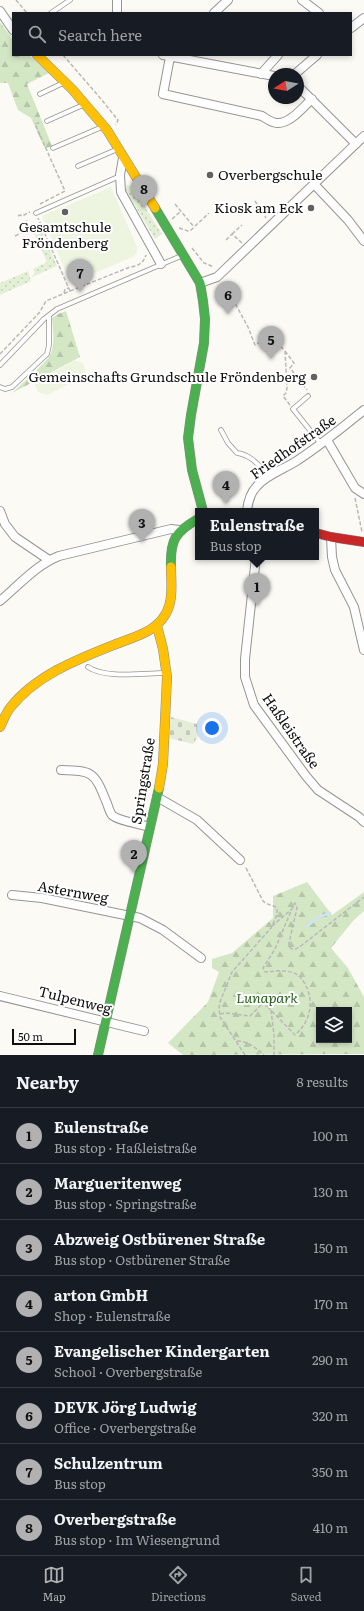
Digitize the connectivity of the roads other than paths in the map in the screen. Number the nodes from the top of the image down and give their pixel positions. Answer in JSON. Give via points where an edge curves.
{"nodes":[{"id":1,"x":70,"y":0,"type":"edge"},
{"id":2,"x":117,"y":0,"type":"edge"},
{"id":3,"x":228,"y":0,"type":"edge"},
{"id":4,"x":302,"y":0,"type":"edge"},
{"id":5,"x":0,"y":11,"type":"edge"},
{"id":6,"x":52,"y":12,"type":"edge"},
{"id":7,"x":116,"y":12,"type":"edge"},
{"id":8,"x":215,"y":12,"type":"edge"},
{"id":9,"x":318,"y":12,"type":"edge"},
{"id":10,"x":364,"y":18,"type":"edge"},
{"id":11,"x":352,"y":27,"type":"edge"},
{"id":12,"x":12,"y":29,"type":"edge"},
{"id":13,"x":38,"y":56,"type":"edge"},
{"id":14,"x":166,"y":56,"type":"edge"},
{"id":15,"x":277,"y":56,"type":"edge"},
{"id":16,"x":312,"y":56,"type":"edge"},
{"id":17,"x":186,"y":58,"type":"edge"},
{"id":18,"x":301,"y":68,"type":"edge"},
{"id":19,"x":261,"y":74,"type":"junction"},
{"id":20,"x":268,"y":75,"type":"edge"},
{"id":21,"x":65,"y":82,"type":"junction"},
{"id":22,"x":304,"y":92,"type":"edge"},
{"id":23,"x":40,"y":94,"type":"dead end"},
{"id":24,"x":312,"y":99,"type":"junction"},
{"id":25,"x":85,"y":104,"type":"junction"},
{"id":26,"x":45,"y":121,"type":"road end"},
{"id":27,"x":104,"y":127,"type":"junction"},
{"id":28,"x":364,"y":136,"type":"edge"},
{"id":29,"x":356,"y":144,"type":"junction"},
{"id":30,"x":53,"y":148,"type":"dead end"},
{"id":31,"x":118,"y":149,"type":"junction"},
{"id":32,"x":123,"y":158,"type":"junction"},
{"id":33,"x":78,"y":166,"type":"dead end"},
{"id":34,"x":120,"y":176,"type":"junction"},
{"id":35,"x":314,"y":184,"type":"junction"},
{"id":36,"x":36,"y":212,"type":"road end"},
{"id":37,"x":364,"y":241,"type":"edge"},
{"id":38,"x":183,"y":255,"type":"junction"},
{"id":39,"x":161,"y":264,"type":"junction"},
{"id":40,"x":200,"y":283,"type":"junction"},
{"id":41,"x":49,"y":315,"type":"junction"},
{"id":42,"x":0,"y":365,"type":"edge"},
{"id":43,"x":0,"y":387,"type":"edge"},
{"id":44,"x":308,"y":396,"type":"dead end"},
{"id":45,"x":364,"y":410,"type":"edge"},
{"id":46,"x":221,"y":430,"type":"dead end"},
{"id":47,"x":324,"y":442,"type":"junction"},
{"id":48,"x":269,"y":477,"type":"junction"},
{"id":49,"x":364,"y":494,"type":"edge"},
{"id":50,"x":201,"y":508,"type":"edge"},
{"id":51,"x":247,"y":508,"type":"edge"},
{"id":52,"x":0,"y":511,"type":"edge"},
{"id":53,"x":195,"y":520,"type":"edge"},
{"id":54,"x":179,"y":530,"type":"junction"},
{"id":55,"x":319,"y":534,"type":"edge"},
{"id":56,"x":331,"y":537,"type":"junction"},
{"id":57,"x":364,"y":542,"type":"edge"},
{"id":58,"x":49,"y":560,"type":"junction"},
{"id":59,"x":256,"y":560,"type":"edge"},
{"id":60,"x":0,"y":601,"type":"edge"},
{"id":61,"x":156,"y":626,"type":"junction"},
{"id":62,"x":364,"y":650,"type":"edge"},
{"id":63,"x":88,"y":667,"type":"dead end"},
{"id":64,"x":166,"y":672,"type":"junction"},
{"id":65,"x":0,"y":727,"type":"edge"},
{"id":66,"x":61,"y":770,"type":"dead end"},
{"id":67,"x":157,"y":797,"type":"junction"},
{"id":68,"x":364,"y":822,"type":"edge"},
{"id":69,"x":150,"y":827,"type":"junction"},
{"id":70,"x":240,"y":860,"type":"road end"},
{"id":71,"x":12,"y":895,"type":"dead end"},
{"id":72,"x":130,"y":916,"type":"junction"},
{"id":73,"x":201,"y":958,"type":"dead end"},
{"id":74,"x":0,"y":996,"type":"edge"},
{"id":75,"x":106,"y":1021,"type":"junction"},
{"id":76,"x":144,"y":1031,"type":"dead end"},
{"id":77,"x":98,"y":1055,"type":"edge"}],
"edges":[{"from":1,"to":6,"type":"lane"},
{"from":2,"to":7,"type":"street"},
{"from":3,"to":8,"type":"street"},
{"from":4,"to":9,"type":"street"},
{"from":5,"to":12,"type":"street"},
{"from":10,"to":11,"type":"street"},
{"from":13,"to":21,"type":"street"},
{"from":14,"to":17,"type":"street"},
{"from":14,"to":24,"type":"street","via":[[163,94],[262,116],[277,123],[287,121]]},
{"from":15,"to":19,"type":"street"},
{"from":16,"to":18,"type":"street"},
{"from":17,"to":19,"type":"street"},
{"from":19,"to":20,"type":"street"},
{"from":21,"to":23,"type":"lane"},
{"from":21,"to":25,"type":"street"},
{"from":22,"to":24,"type":"street"},
{"from":24,"to":29,"type":"street"},
{"from":25,"to":26,"type":"lane"},
{"from":25,"to":27,"type":"street"},
{"from":27,"to":30,"type":"lane"},
{"from":27,"to":31,"type":"street"},
{"from":28,"to":29,"type":"street"},
{"from":29,"to":35,"type":"street"},
{"from":31,"to":32,"type":"street"},
{"from":31,"to":33,"type":"lane"},
{"from":32,"to":34,"type":"street"},
{"from":32,"to":38,"type":"street"},
{"from":34,"to":36,"type":"lane"},
{"from":34,"to":39,"type":"street","via":[[121,192]]},
{"from":35,"to":37,"type":"street"},
{"from":35,"to":40,"type":"street","via":[[218,277]]},
{"from":38,"to":39,"type":"lane"},
{"from":38,"to":40,"type":"street"},
{"from":39,"to":41,"type":"lane"},
{"from":40,"to":50,"type":"street","via":[[205,332],[189,428],[191,468]]},
{"from":41,"to":42,"type":"lane"},
{"from":41,"to":43,"type":"lane","via":[[49,345],[46,354],[12,387]]},
{"from":44,"to":47,"type":"lane","via":[[293,409]]},
{"from":45,"to":47,"type":"street","name":"Friedhofstraße"},
{"from":46,"to":48,"type":"lane","via":[[237,453],[254,460]]},
{"from":47,"to":48,"type":"street","name":"Friedhofstraße"},
{"from":47,"to":49,"type":"street","via":[[358,492]]},
{"from":48,"to":51,"type":"street","name":"Friedhofstraße","via":[[252,492]]},
{"from":52,"to":58,"type":"street","via":[[15,537]]},
{"from":53,"to":54,"type":"street"},
{"from":54,"to":58,"type":"street","via":[[171,529]]},
{"from":54,"to":61,"type":"street","via":[[174,536],[171,549],[167,612]]},
{"from":55,"to":56,"type":"street"},
{"from":56,"to":57,"type":"street"},
{"from":56,"to":62,"type":"street","via":[[335,570],[354,607]]},
{"from":58,"to":60,"type":"street"},
{"from":59,"to":68,"type":"street","name":"Haßleistraße","via":[[245,659],[245,677],[254,705],[318,790],[359,816]]},
{"from":61,"to":64,"type":"street","name":"Springstraße"},
{"from":61,"to":65,"type":"street","via":[[145,633],[65,665],[30,688],[13,703],[2,719]]},
{"from":63,"to":64,"type":"lane","via":[[113,674]]},
{"from":64,"to":67,"type":"street","name":"Springstraße","via":[[162,764]]},
{"from":66,"to":69,"type":"street","via":[[90,773],[100,785],[112,814]]},
{"from":67,"to":69,"type":"street","name":"Springstraße"},
{"from":67,"to":70,"type":"street","via":[[197,820]]},
{"from":69,"to":72,"type":"street","name":"Springstraße"},
{"from":71,"to":72,"type":"street","name":"Asternweg","via":[[42,898]]},
{"from":72,"to":73,"type":"street","name":"Asternweg","via":[[164,930]]},
{"from":72,"to":75,"type":"street","name":"Springstraße"},
{"from":74,"to":75,"type":"street","name":"Tulpenweg"},
{"from":75,"to":76,"type":"street","name":"Tulpenweg"},
{"from":75,"to":77,"type":"street","name":"Springstraße"}]}
